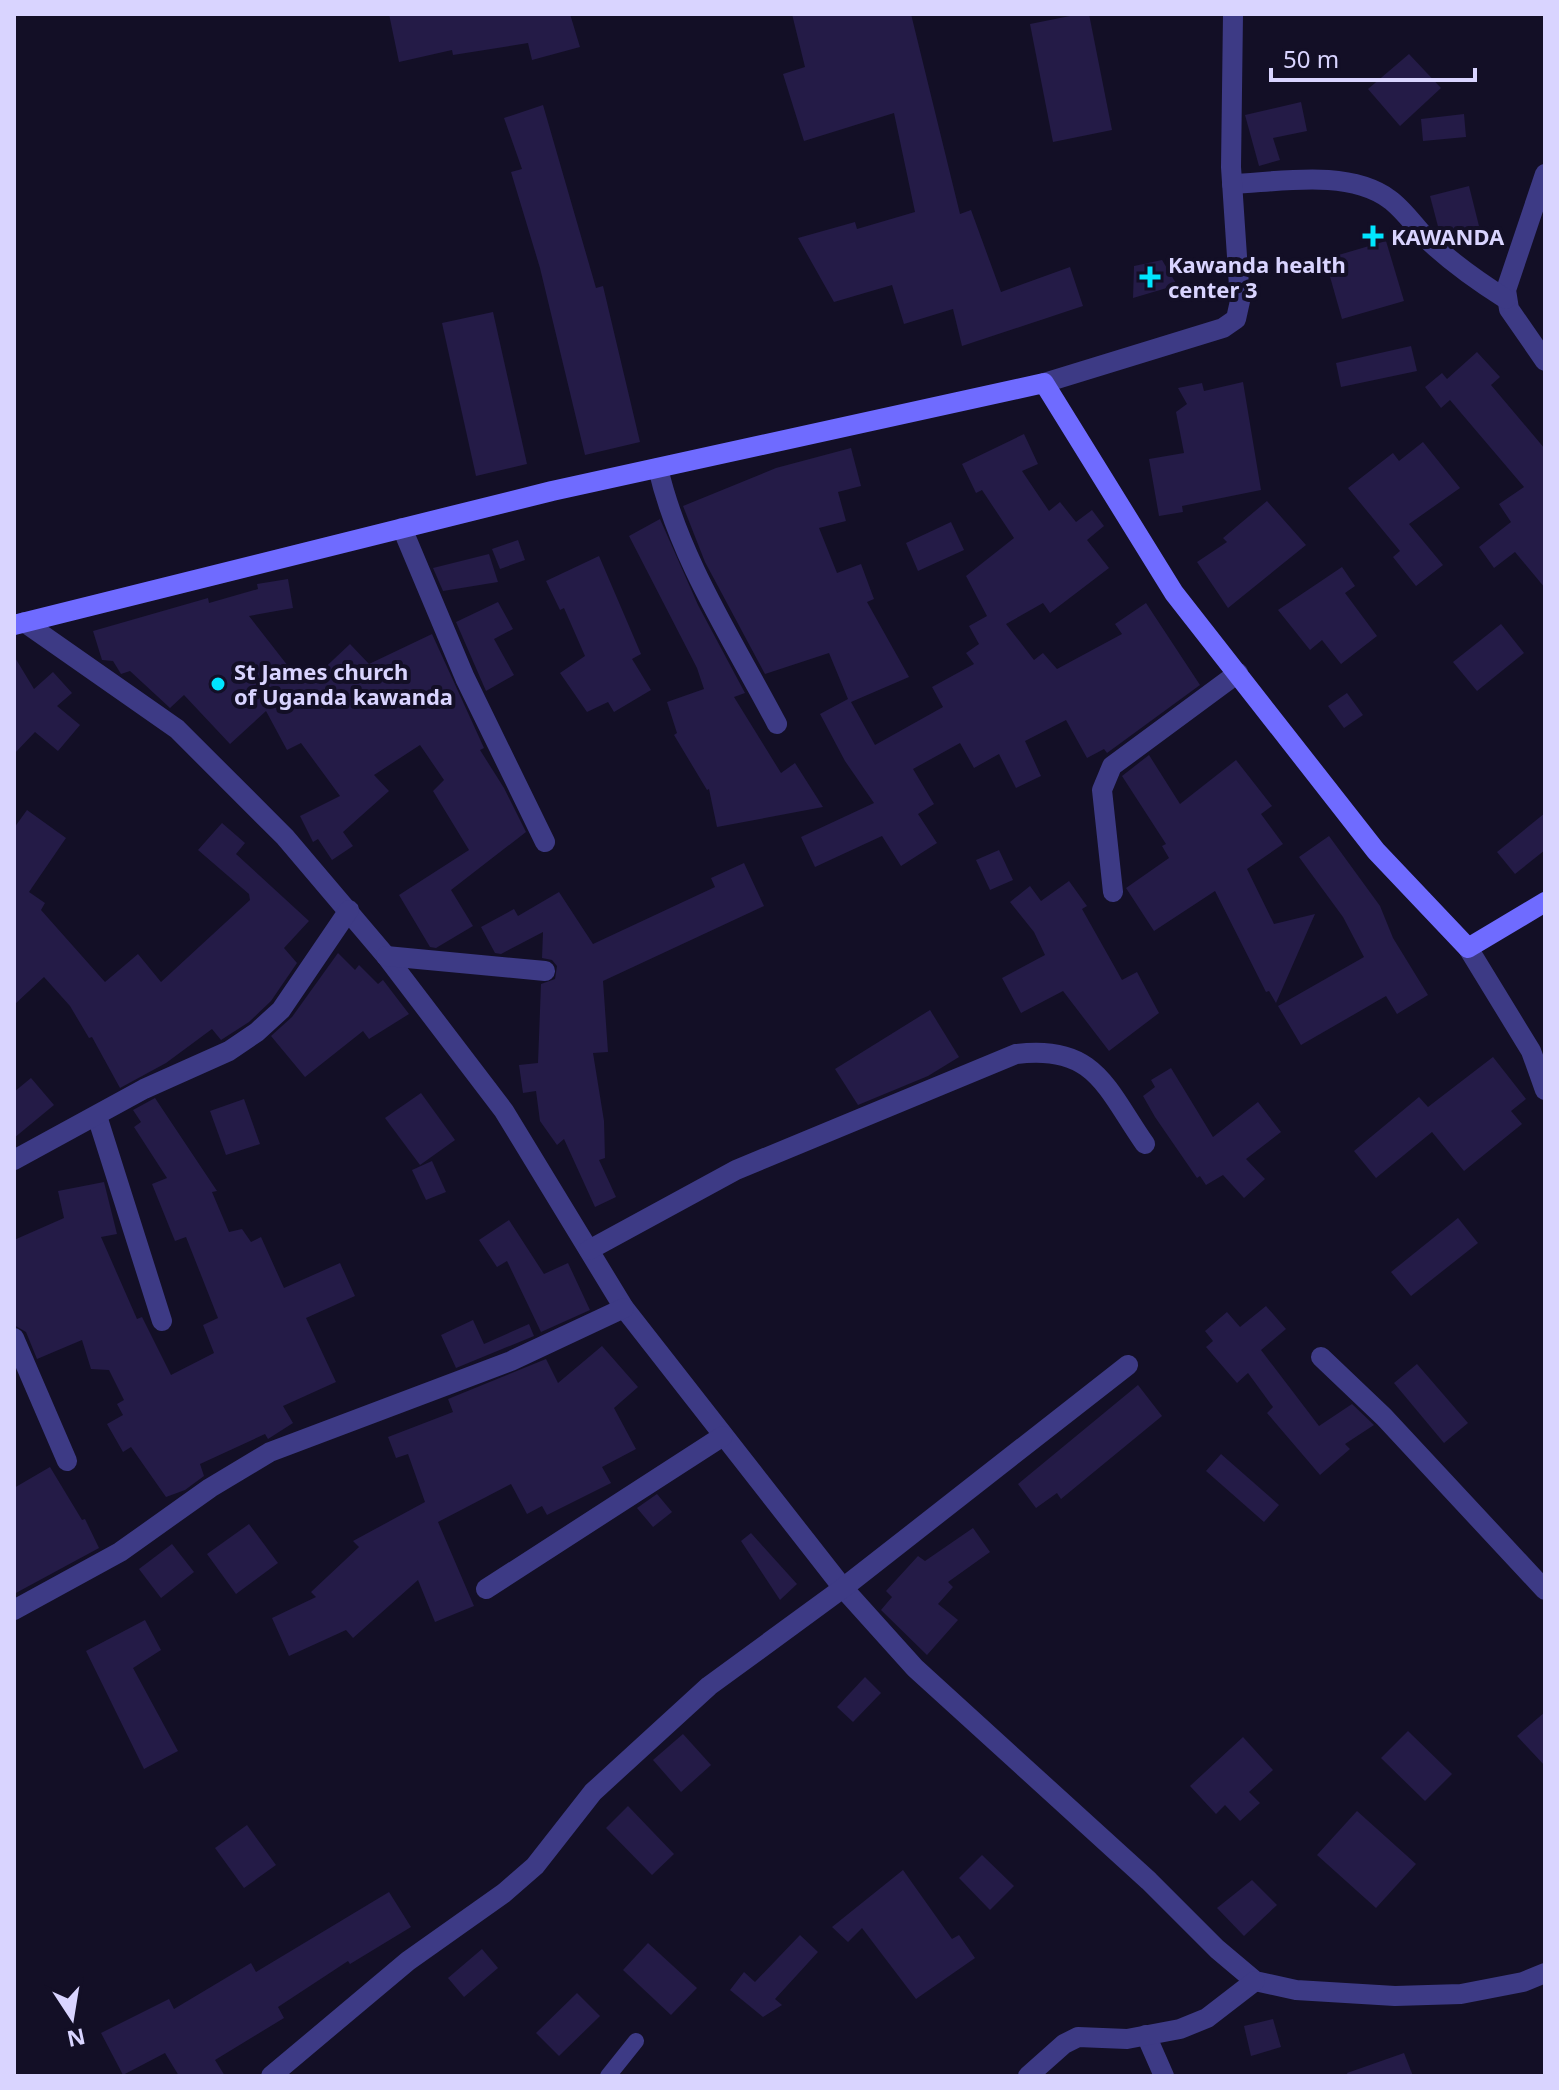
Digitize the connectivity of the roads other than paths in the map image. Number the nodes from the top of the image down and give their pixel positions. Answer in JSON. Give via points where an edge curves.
{"nodes":[{"id":1,"x":1233,"y":14,"type":"edge"},
{"id":2,"x":1545,"y":174,"type":"edge"},
{"id":3,"x":1232,"y":184,"type":"junction"},
{"id":4,"x":1506,"y":299,"type":"junction"},
{"id":5,"x":1545,"y":361,"type":"edge"},
{"id":6,"x":1044,"y":383,"type":"junction"},
{"id":7,"x":658,"y":468,"type":"junction"},
{"id":8,"x":402,"y":528,"type":"junction"},
{"id":9,"x":19,"y":623,"type":"edge"},
{"id":10,"x":1238,"y":673,"type":"junction"},
{"id":11,"x":777,"y":724,"type":"dead end"},
{"id":12,"x":545,"y":842,"type":"dead end"},
{"id":13,"x":1113,"y":892,"type":"dead end"},
{"id":14,"x":1545,"y":902,"type":"edge"},
{"id":15,"x":349,"y":910,"type":"junction"},
{"id":16,"x":1468,"y":948,"type":"junction"},
{"id":17,"x":386,"y":956,"type":"junction"},
{"id":18,"x":545,"y":971,"type":"dead end"},
{"id":19,"x":1545,"y":1090,"type":"edge"},
{"id":20,"x":97,"y":1116,"type":"junction"},
{"id":21,"x":1145,"y":1144,"type":"dead end"},
{"id":22,"x":14,"y":1160,"type":"edge"},
{"id":23,"x":589,"y":1250,"type":"junction"},
{"id":24,"x":624,"y":1308,"type":"junction"},
{"id":25,"x":162,"y":1321,"type":"dead end"},
{"id":26,"x":14,"y":1338,"type":"edge"},
{"id":27,"x":1321,"y":1357,"type":"dead end"},
{"id":28,"x":1128,"y":1365,"type":"dead end"},
{"id":29,"x":723,"y":1436,"type":"junction"},
{"id":30,"x":67,"y":1461,"type":"dead end"},
{"id":31,"x":843,"y":1588,"type":"junction"},
{"id":32,"x":486,"y":1589,"type":"dead end"},
{"id":33,"x":1545,"y":1590,"type":"edge"},
{"id":34,"x":14,"y":1610,"type":"edge"},
{"id":35,"x":1545,"y":1973,"type":"edge"},
{"id":36,"x":1255,"y":1981,"type":"junction"},
{"id":37,"x":1146,"y":2035,"type":"junction"},
{"id":38,"x":636,"y":2041,"type":"dead end"},
{"id":39,"x":271,"y":2076,"type":"edge"},
{"id":40,"x":608,"y":2076,"type":"edge"},
{"id":41,"x":1028,"y":2076,"type":"edge"},
{"id":42,"x":1164,"y":2076,"type":"edge"}],
"edges":[{"from":1,"to":3,"type":"street"},
{"from":2,"to":4,"type":"street","via":[[1510,269]]},
{"from":3,"to":4,"type":"street","via":[[1359,185],[1389,199],[1449,259]]},
{"from":3,"to":6,"type":"street","via":[[1240,301],[1231,324]]},
{"from":4,"to":5,"type":"street"},
{"from":6,"to":7,"type":"street"},
{"from":6,"to":10,"type":"street","via":[[1174,593]]},
{"from":7,"to":8,"type":"street"},
{"from":7,"to":11,"type":"street","via":[[671,518],[691,562]]},
{"from":8,"to":9,"type":"street"},
{"from":8,"to":12,"type":"street","via":[[465,678]]},
{"from":9,"to":15,"type":"street","via":[[177,729]]},
{"from":10,"to":13,"type":"street","via":[[1105,775],[1102,790]]},
{"from":10,"to":16,"type":"street","via":[[1376,851]]},
{"from":14,"to":16,"type":"street"},
{"from":15,"to":17,"type":"street"},
{"from":15,"to":20,"type":"street","via":[[281,1010],[257,1032]]},
{"from":16,"to":19,"type":"street","via":[[1531,1051]]},
{"from":17,"to":18,"type":"street"},
{"from":17,"to":23,"type":"street","via":[[504,1111]]},
{"from":20,"to":22,"type":"street"},
{"from":20,"to":25,"type":"street"},
{"from":21,"to":23,"type":"street","via":[[1086,1065],[1060,1053],[1016,1054],[736,1170]]},
{"from":23,"to":24,"type":"street"},
{"from":24,"to":29,"type":"street"},
{"from":24,"to":34,"type":"street","via":[[511,1361],[270,1452],[120,1552]]},
{"from":26,"to":30,"type":"street"},
{"from":27,"to":33,"type":"street"},
{"from":28,"to":31,"type":"street"},
{"from":29,"to":31,"type":"street"},
{"from":29,"to":32,"type":"street"},
{"from":31,"to":36,"type":"street","via":[[915,1668]]},
{"from":31,"to":39,"type":"street","via":[[709,1686],[593,1792],[535,1866],[408,1961]]},
{"from":35,"to":36,"type":"street","via":[[1461,1994],[1395,1996],[1296,1990]]},
{"from":36,"to":37,"type":"street","via":[[1207,2018]]},
{"from":37,"to":41,"type":"street","via":[[1078,2037]]},
{"from":37,"to":42,"type":"street"},
{"from":38,"to":40,"type":"lane"}]}
